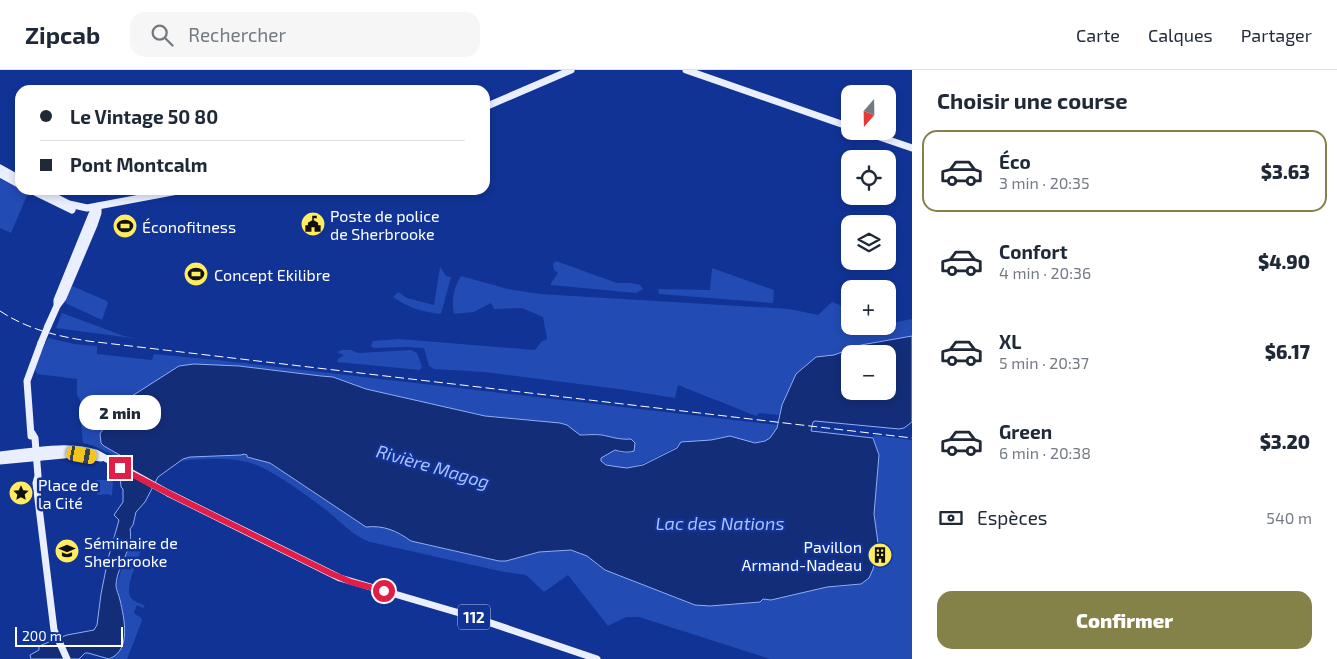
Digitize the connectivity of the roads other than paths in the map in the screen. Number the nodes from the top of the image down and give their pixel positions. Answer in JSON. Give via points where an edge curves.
{"nodes":[{"id":1,"x":571,"y":70,"type":"edge"},
{"id":2,"x":686,"y":70,"type":"edge"},
{"id":3,"x":490,"y":106,"type":"edge"},
{"id":4,"x":841,"y":124,"type":"edge"},
{"id":5,"x":888,"y":140,"type":"edge"},
{"id":6,"x":912,"y":148,"type":"edge"},
{"id":7,"x":0,"y":168,"type":"edge"},
{"id":8,"x":0,"y":174,"type":"edge"},
{"id":9,"x":15,"y":176,"type":"edge"},
{"id":10,"x":15,"y":182,"type":"edge"},
{"id":11,"x":40,"y":195,"type":"edge"},
{"id":12,"x":52,"y":195,"type":"edge"},
{"id":13,"x":156,"y":195,"type":"edge"},
{"id":14,"x":98,"y":206,"type":"junction"},
{"id":15,"x":34,"y":454,"type":"junction"},
{"id":16,"x":0,"y":455,"type":"edge"},
{"id":17,"x":0,"y":461,"type":"edge"},
{"id":18,"x":67,"y":659,"type":"edge"},
{"id":19,"x":597,"y":659,"type":"edge"}],
"edges":[{"from":1,"to":3,"type":"main road"},
{"from":2,"to":4,"type":"main road"},
{"from":5,"to":6,"type":"main road"},
{"from":7,"to":9,"type":"main road"},
{"from":8,"to":10,"type":"main road"},
{"from":11,"to":14,"type":"main road","via":[[79,212]]},
{"from":12,"to":14,"type":"main road","via":[[74,206]]},
{"from":13,"to":14,"type":"main road"},
{"from":14,"to":15,"type":"main road","bridge":true,"via":[[98,213],[27,381]]},
{"from":15,"to":16,"type":"main road","number":"112"},
{"from":15,"to":17,"type":"main road","number":"112"},
{"from":15,"to":18,"type":"main road","via":[[33,476],[54,630]]},
{"from":15,"to":19,"type":"main road","number":"112","via":[[76,448],[96,453],[158,488],[348,581],[467,615]]}]}
